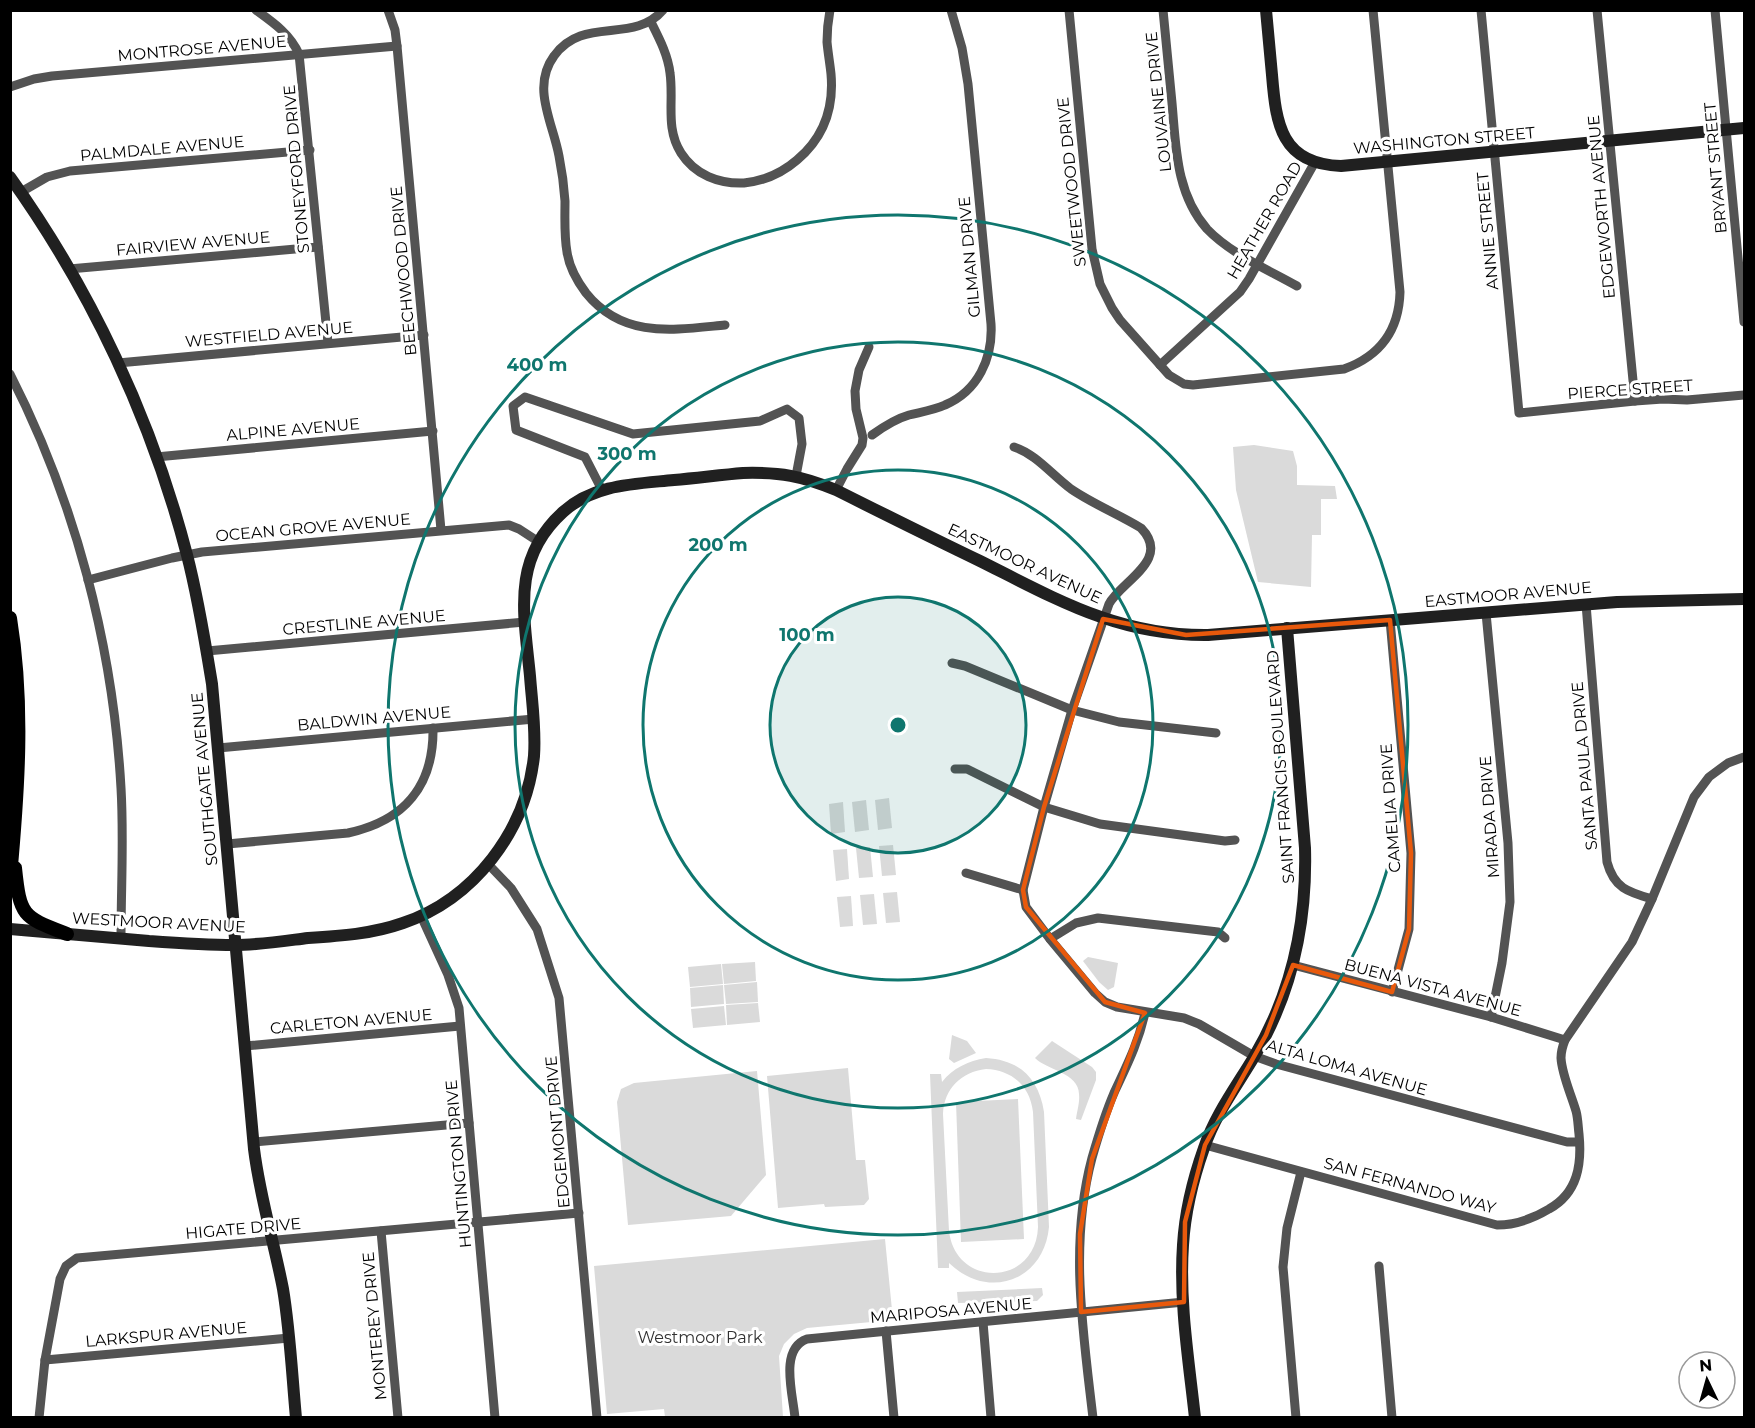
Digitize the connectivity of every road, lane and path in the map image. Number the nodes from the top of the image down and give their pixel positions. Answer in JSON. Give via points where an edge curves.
{"nodes":[{"id":1,"x":256,"y":10,"type":"edge"},
{"id":2,"x":388,"y":10,"type":"edge"},
{"id":3,"x":663,"y":10,"type":"edge"},
{"id":4,"x":830,"y":10,"type":"edge"},
{"id":5,"x":951,"y":10,"type":"edge"},
{"id":6,"x":1069,"y":10,"type":"edge"},
{"id":7,"x":1163,"y":10,"type":"edge"},
{"id":8,"x":1266,"y":10,"type":"edge"},
{"id":9,"x":1373,"y":10,"type":"edge"},
{"id":10,"x":1481,"y":10,"type":"edge"},
{"id":11,"x":1598,"y":10,"type":"edge"},
{"id":12,"x":1715,"y":10,"type":"edge"},
{"id":13,"x":651,"y":22,"type":"junction"},
{"id":14,"x":398,"y":46,"type":"junction"},
{"id":15,"x":299,"y":54,"type":"junction"},
{"id":16,"x":10,"y":87,"type":"edge"},
{"id":17,"x":1744,"y":128,"type":"edge"},
{"id":18,"x":1726,"y":130,"type":"junction"},
{"id":19,"x":1610,"y":141,"type":"junction"},
{"id":20,"x":310,"y":150,"type":"junction"},
{"id":21,"x":1495,"y":152,"type":"junction"},
{"id":22,"x":1315,"y":162,"type":"junction"},
{"id":23,"x":1388,"y":162,"type":"junction"},
{"id":24,"x":10,"y":177,"type":"edge"},
{"id":25,"x":21,"y":192,"type":"junction"},
{"id":26,"x":318,"y":247,"type":"junction"},
{"id":27,"x":1258,"y":264,"type":"junction"},
{"id":28,"x":69,"y":269,"type":"junction"},
{"id":29,"x":1297,"y":286,"type":"dead end"},
{"id":30,"x":1744,"y":322,"type":"edge"},
{"id":31,"x":725,"y":325,"type":"dead end"},
{"id":32,"x":424,"y":335,"type":"junction"},
{"id":33,"x":328,"y":343,"type":"junction"},
{"id":34,"x":868,"y":347,"type":"dead end"},
{"id":35,"x":118,"y":363,"type":"junction"},
{"id":36,"x":1160,"y":365,"type":"junction"},
{"id":37,"x":10,"y":374,"type":"edge"},
{"id":38,"x":1744,"y":395,"type":"edge"},
{"id":39,"x":1635,"y":401,"type":"junction"},
{"id":40,"x":1519,"y":413,"type":"joint"},
{"id":41,"x":433,"y":432,"type":"junction"},
{"id":42,"x":868,"y":437,"type":"junction"},
{"id":43,"x":1014,"y":447,"type":"dead end"},
{"id":44,"x":156,"y":457,"type":"junction"},
{"id":45,"x":796,"y":476,"type":"junction"},
{"id":46,"x":602,"y":490,"type":"junction"},
{"id":47,"x":836,"y":490,"type":"junction"},
{"id":48,"x":441,"y":530,"type":"junction"},
{"id":49,"x":539,"y":542,"type":"junction"},
{"id":50,"x":187,"y":554,"type":"junction"},
{"id":51,"x":88,"y":580,"type":"junction"},
{"id":52,"x":1744,"y":599,"type":"edge"},
{"id":53,"x":1586,"y":604,"type":"junction"},
{"id":54,"x":1486,"y":613,"type":"junction"},
{"id":55,"x":10,"y":618,"type":"edge"},
{"id":56,"x":1103,"y":619,"type":"junction"},
{"id":57,"x":1390,"y":620,"type":"junction"},
{"id":58,"x":525,"y":622,"type":"junction"},
{"id":59,"x":1287,"y":628,"type":"junction"},
{"id":60,"x":207,"y":651,"type":"junction"},
{"id":61,"x":952,"y":663,"type":"dead end"},
{"id":62,"x":1072,"y":710,"type":"junction"},
{"id":63,"x":534,"y":719,"type":"junction"},
{"id":64,"x":433,"y":728,"type":"junction"},
{"id":65,"x":1216,"y":733,"type":"dead end"},
{"id":66,"x":218,"y":748,"type":"junction"},
{"id":67,"x":1744,"y":757,"type":"edge"},
{"id":68,"x":955,"y":769,"type":"dead end"},
{"id":69,"x":1044,"y":807,"type":"junction"},
{"id":70,"x":1235,"y":840,"type":"dead end"},
{"id":71,"x":227,"y":844,"type":"junction"},
{"id":72,"x":13,"y":849,"type":"junction"},
{"id":73,"x":488,"y":864,"type":"junction"},
{"id":74,"x":966,"y":873,"type":"dead end"},
{"id":75,"x":10,"y":877,"type":"edge"},
{"id":76,"x":1023,"y":890,"type":"junction"},
{"id":77,"x":1652,"y":899,"type":"junction"},
{"id":78,"x":421,"y":916,"type":"junction"},
{"id":79,"x":10,"y":929,"type":"edge"},
{"id":80,"x":67,"y":934,"type":"junction"},
{"id":81,"x":1225,"y":938,"type":"dead end"},
{"id":82,"x":121,"y":939,"type":"junction"},
{"id":83,"x":1050,"y":939,"type":"junction"},
{"id":84,"x":236,"y":945,"type":"junction"},
{"id":85,"x":1293,"y":965,"type":"junction"},
{"id":86,"x":1392,"y":992,"type":"junction"},
{"id":87,"x":1145,"y":1013,"type":"junction"},
{"id":88,"x":1491,"y":1017,"type":"junction"},
{"id":89,"x":460,"y":1026,"type":"junction"},
{"id":90,"x":1564,"y":1040,"type":"junction"},
{"id":91,"x":244,"y":1046,"type":"junction"},
{"id":92,"x":1254,"y":1056,"type":"junction"},
{"id":93,"x":469,"y":1123,"type":"junction"},
{"id":94,"x":1579,"y":1142,"type":"junction"},
{"id":95,"x":254,"y":1143,"type":"junction"},
{"id":96,"x":1205,"y":1145,"type":"junction"},
{"id":97,"x":1301,"y":1172,"type":"junction"},
{"id":98,"x":579,"y":1213,"type":"junction"},
{"id":99,"x":478,"y":1222,"type":"junction"},
{"id":100,"x":381,"y":1231,"type":"junction"},
{"id":101,"x":271,"y":1240,"type":"junction"},
{"id":102,"x":1378,"y":1266,"type":"dead end"},
{"id":103,"x":1184,"y":1302,"type":"junction"},
{"id":104,"x":1081,"y":1312,"type":"junction"},
{"id":105,"x":983,"y":1322,"type":"junction"},
{"id":106,"x":886,"y":1331,"type":"junction"},
{"id":107,"x":289,"y":1338,"type":"junction"},
{"id":108,"x":45,"y":1360,"type":"junction"},
{"id":109,"x":39,"y":1418,"type":"edge"},
{"id":110,"x":296,"y":1418,"type":"edge"},
{"id":111,"x":398,"y":1418,"type":"edge"},
{"id":112,"x":495,"y":1418,"type":"edge"},
{"id":113,"x":597,"y":1418,"type":"edge"},
{"id":114,"x":795,"y":1418,"type":"edge"},
{"id":115,"x":894,"y":1418,"type":"edge"},
{"id":116,"x":991,"y":1418,"type":"edge"},
{"id":117,"x":1093,"y":1418,"type":"edge"},
{"id":118,"x":1195,"y":1418,"type":"edge"},
{"id":119,"x":1296,"y":1418,"type":"edge"},
{"id":120,"x":1392,"y":1418,"type":"edge"}],
"edges":[{"from":1,"to":15,"type":"street","name":"STONEYFORD DRIVE","via":[[285,32]]},
{"from":2,"to":14,"type":"street","name":"BEECHWOOD DRIVE"},
{"from":3,"to":13,"type":"street"},
{"from":4,"to":13,"type":"street","via":[[827,41],[831,89],[829,110],[821,130],[792,165],[751,182],[722,182],[709,177],[681,153],[671,130],[670,71]]},
{"from":5,"to":42,"type":"street","name":"GILMAN DRIVE","via":[[968,84],[991,324],[990,349],[979,377],[953,401],[895,420]]},
{"from":6,"to":36,"type":"street","name":"SWEETWOOD DRIVE","via":[[1096,274],[1120,320]]},
{"from":7,"to":27,"type":"street","name":"LOUVAINE DRIVE","via":[[1177,155],[1185,194],[1208,230]]},
{"from":8,"to":22,"type":"street","name":"WASHINGTON STREET","via":[[1280,129],[1298,152]]},
{"from":9,"to":23,"type":"street","name":"SWEETWOOD DRIVE"},
{"from":10,"to":21,"type":"street","name":"ANNIE STREET"},
{"from":11,"to":19,"type":"street","name":"EDGEWORTH AVENUE"},
{"from":12,"to":18,"type":"street","name":"BRYANT STREET"},
{"from":13,"to":31,"type":"street","via":[[578,36],[560,48],[547,67],[543,96],[561,165],[567,254],[576,278],[592,300],[626,323],[657,330]]},
{"from":14,"to":15,"type":"street","name":"MONTROSE AVENUE"},
{"from":14,"to":32,"type":"street","name":"BEECHWOOD DRIVE"},
{"from":15,"to":16,"type":"street","name":"MONTROSE AVENUE","via":[[52,76]]},
{"from":15,"to":20,"type":"street","name":"STONEYFORD DRIVE"},
{"from":17,"to":18,"type":"street","name":"WASHINGTON STREET"},
{"from":18,"to":19,"type":"street","name":"WASHINGTON STREET"},
{"from":18,"to":30,"type":"street","name":"BRYANT STREET"},
{"from":19,"to":21,"type":"street","name":"WASHINGTON STREET"},
{"from":19,"to":39,"type":"street","name":"EDGEWORTH AVENUE"},
{"from":20,"to":25,"type":"street","name":"PALMDALE AVENUE","via":[[70,171],[47,177]]},
{"from":20,"to":26,"type":"street","name":"STONEYFORD DRIVE"},
{"from":21,"to":23,"type":"street","name":"WASHINGTON STREET"},
{"from":21,"to":40,"type":"street","name":"ANNIE STREET"},
{"from":22,"to":23,"type":"street","name":"WASHINGTON STREET","via":[[1341,166]]},
{"from":22,"to":27,"type":"street","name":"HEATHER ROAD"},
{"from":23,"to":36,"type":"street","name":"SWEETWOOD DRIVE","via":[[1400,302],[1394,325],[1376,352],[1355,365],[1331,372],[1193,385],[1176,381]]},
{"from":24,"to":25,"type":"street","name":"SOUTHGATE AVENUE"},
{"from":25,"to":28,"type":"street","name":"SOUTHGATE AVENUE"},
{"from":26,"to":28,"type":"street","name":"FAIRVIEW AVENUE"},
{"from":26,"to":33,"type":"street","name":"STONEYFORD DRIVE"},
{"from":27,"to":29,"type":"street","name":"LOUVAINE DRIVE"},
{"from":27,"to":36,"type":"street","name":"HEATHER ROAD","via":[[1230,303]]},
{"from":28,"to":35,"type":"street","name":"SOUTHGATE AVENUE"},
{"from":32,"to":33,"type":"street","name":"WESTFIELD AVENUE"},
{"from":32,"to":41,"type":"street","name":"BEECHWOOD DRIVE"},
{"from":33,"to":35,"type":"street","name":"WESTFIELD AVENUE"},
{"from":34,"to":42,"type":"street","via":[[855,391],[856,409]]},
{"from":35,"to":44,"type":"street","name":"SOUTHGATE AVENUE"},
{"from":37,"to":51,"type":"street","via":[[56,476]]},
{"from":38,"to":39,"type":"street","name":"PIERCE STREET"},
{"from":39,"to":40,"type":"street","name":"PIERCE STREET"},
{"from":41,"to":44,"type":"street","name":"ALPINE AVENUE"},
{"from":41,"to":48,"type":"street","name":"BEECHWOOD DRIVE"},
{"from":42,"to":47,"type":"street"},
{"from":43,"to":56,"type":"street","via":[[1031,455],[1090,502],[1141,528],[1149,539],[1150,553],[1144,567],[1113,597]]},
{"from":44,"to":50,"type":"street","name":"SOUTHGATE AVENUE"},
{"from":45,"to":46,"type":"street","name":"EASTMOOR AVENUE","via":[[743,473]]},
{"from":45,"to":46,"type":"street","via":[[802,444],[799,418],[787,409],[760,421],[633,434],[525,397],[513,406],[516,430],[585,457]]},
{"from":45,"to":47,"type":"street","name":"EASTMOOR AVENUE"},
{"from":46,"to":49,"type":"street","name":"EASTMOOR AVENUE","via":[[564,511]]},
{"from":47,"to":56,"type":"street","name":"EASTMOOR AVENUE","via":[[1054,599]]},
{"from":48,"to":49,"type":"street","name":"OCEAN GROVE AVENUE","via":[[509,525]]},
{"from":48,"to":50,"type":"street","name":"OCEAN GROVE AVENUE"},
{"from":49,"to":58,"type":"street","name":"WESTMOOR AVENUE","via":[[525,580]]},
{"from":50,"to":51,"type":"street","name":"OCEAN GROVE AVENUE"},
{"from":50,"to":60,"type":"street","name":"SOUTHGATE AVENUE"},
{"from":51,"to":82,"type":"street","via":[[104,652],[119,756]]},
{"from":52,"to":53,"type":"street","name":"EASTMOOR AVENUE"},
{"from":53,"to":54,"type":"street","name":"EASTMOOR AVENUE"},
{"from":53,"to":77,"type":"street","name":"SANTA PAULA DRIVE","via":[[1607,862],[1617,884]]},
{"from":54,"to":57,"type":"street","name":"EASTMOOR AVENUE"},
{"from":54,"to":88,"type":"street","name":"MIRADA DRIVE","via":[[1510,902]]},
{"from":55,"to":72,"type":"main road","via":[[18,679],[19,735]]},
{"from":56,"to":59,"type":"street","name":"EASTMOOR AVENUE","via":[[1133,628],[1186,635]]},
{"from":56,"to":62,"type":"street"},
{"from":57,"to":59,"type":"street","name":"EASTMOOR AVENUE"},
{"from":57,"to":86,"type":"street","name":"CAMELIA DRIVE","via":[[1411,853],[1409,929]]},
{"from":58,"to":60,"type":"street","name":"CRESTLINE AVENUE"},
{"from":58,"to":63,"type":"street","name":"WESTMOOR AVENUE"},
{"from":59,"to":85,"type":"street","name":"SAINT FRANCIS BOULEVARD","via":[[1305,864],[1302,921]]},
{"from":60,"to":66,"type":"street","name":"SOUTHGATE AVENUE"},
{"from":61,"to":62,"type":"street"},
{"from":62,"to":65,"type":"street","via":[[1119,722]]},
{"from":62,"to":69,"type":"street"},
{"from":63,"to":64,"type":"street","name":"BALDWIN AVENUE"},
{"from":63,"to":73,"type":"street","name":"WESTMOOR AVENUE","via":[[534,757],[526,796],[511,830]]},
{"from":64,"to":66,"type":"street","name":"BALDWIN AVENUE"},
{"from":64,"to":71,"type":"street","via":[[432,755],[421,784],[412,798],[384,821],[348,833]]},
{"from":66,"to":71,"type":"street","name":"SOUTHGATE AVENUE"},
{"from":67,"to":77,"type":"street","via":[[1709,777],[1694,797]]},
{"from":68,"to":69,"type":"street","via":[[967,769]]},
{"from":69,"to":70,"type":"street","via":[[1101,824]]},
{"from":69,"to":76,"type":"street"},
{"from":71,"to":84,"type":"street","name":"SOUTHGATE AVENUE"},
{"from":72,"to":75,"type":"main road"},
{"from":72,"to":80,"type":"main road","via":[[18,894],[24,910],[36,922]]},
{"from":73,"to":78,"type":"street","name":"WESTMOOR AVENUE","via":[[457,894]]},
{"from":73,"to":98,"type":"street","name":"EDGEMONT DRIVE","via":[[511,888],[537,929],[559,998]]},
{"from":74,"to":76,"type":"street"},
{"from":76,"to":83,"type":"street","name":"ALTA LOMA AVENUE","via":[[1026,907]]},
{"from":77,"to":90,"type":"street","via":[[1632,942]]},
{"from":78,"to":84,"type":"street","name":"WESTMOOR AVENUE","via":[[371,932]]},
{"from":78,"to":89,"type":"street","name":"HUNTINGTON DRIVE","via":[[454,991]]},
{"from":79,"to":80,"type":"street","name":"WESTMOOR AVENUE"},
{"from":80,"to":82,"type":"street","name":"WESTMOOR AVENUE"},
{"from":81,"to":83,"type":"street","via":[[1218,932],[1098,918],[1076,922]]},
{"from":82,"to":84,"type":"street","name":"WESTMOOR AVENUE"},
{"from":83,"to":87,"type":"street","name":"ALTA LOMA AVENUE","via":[[1105,1002]]},
{"from":84,"to":91,"type":"street","name":"SOUTHGATE AVENUE"},
{"from":85,"to":86,"type":"street","name":"BUENA VISTA AVENUE"},
{"from":85,"to":92,"type":"street","name":"SAINT FRANCIS BOULEVARD","via":[[1276,1014]]},
{"from":86,"to":88,"type":"street","name":"BUENA VISTA AVENUE"},
{"from":87,"to":92,"type":"street","name":"ALTA LOMA AVENUE","via":[[1184,1018]]},
{"from":87,"to":104,"type":"street","via":[[1137,1046],[1113,1095],[1092,1159],[1080,1234]]},
{"from":88,"to":90,"type":"street","name":"BUENA VISTA AVENUE"},
{"from":89,"to":91,"type":"street","name":"CARLETON AVENUE"},
{"from":89,"to":93,"type":"street","name":"HUNTINGTON DRIVE"},
{"from":90,"to":94,"type":"street","name":"SAN FERNANDO WAY","via":[[1561,1057],[1577,1114]]},
{"from":91,"to":95,"type":"street","name":"SOUTHGATE AVENUE"},
{"from":92,"to":94,"type":"street","name":"ALTA LOMA AVENUE","via":[[1567,1142]]},
{"from":92,"to":96,"type":"street","name":"SAINT FRANCIS BOULEVARD","via":[[1228,1097]]},
{"from":93,"to":95,"type":"street"},
{"from":93,"to":99,"type":"street","name":"HUNTINGTON DRIVE"},
{"from":94,"to":97,"type":"street","name":"SAN FERNANDO WAY","via":[[1577,1175],[1566,1196],[1547,1211],[1509,1225],[1488,1223]]},
{"from":95,"to":101,"type":"street","name":"SOUTHGATE AVENUE"},
{"from":96,"to":97,"type":"street","name":"SAN FERNANDO WAY"},
{"from":96,"to":103,"type":"street","name":"SAINT FRANCIS BOULEVARD","via":[[1185,1222]]},
{"from":97,"to":119,"type":"street","via":[[1287,1228],[1284,1267]]},
{"from":98,"to":99,"type":"street","name":"HIGATE DRIVE"},
{"from":98,"to":113,"type":"street","name":"EDGEMONT DRIVE"},
{"from":99,"to":100,"type":"street","name":"HIGATE DRIVE"},
{"from":99,"to":112,"type":"street","name":"HUNTINGTON DRIVE"},
{"from":100,"to":101,"type":"street","name":"HIGATE DRIVE"},
{"from":100,"to":111,"type":"street","name":"MONTEREY DRIVE"},
{"from":101,"to":107,"type":"street","name":"SOUTHGATE AVENUE"},
{"from":101,"to":108,"type":"street","name":"HIGATE DRIVE","via":[[75,1260],[60,1276]]},
{"from":102,"to":120,"type":"street"},
{"from":103,"to":104,"type":"street","name":"MARIPOSA AVENUE"},
{"from":103,"to":118,"type":"street","name":"SAINT FRANCIS BOULEVARD"},
{"from":104,"to":105,"type":"street","name":"MARIPOSA AVENUE"},
{"from":104,"to":117,"type":"street"},
{"from":105,"to":106,"type":"street","name":"MARIPOSA AVENUE"},
{"from":105,"to":116,"type":"street"},
{"from":106,"to":114,"type":"street","name":"MARIPOSA AVENUE","via":[[813,1338],[797,1345],[789,1361]]},
{"from":106,"to":115,"type":"street"},
{"from":107,"to":108,"type":"street","name":"LARKSPUR AVENUE"},
{"from":107,"to":110,"type":"street","name":"SOUTHGATE AVENUE"},
{"from":108,"to":109,"type":"street","name":"HIGATE DRIVE"}]}
